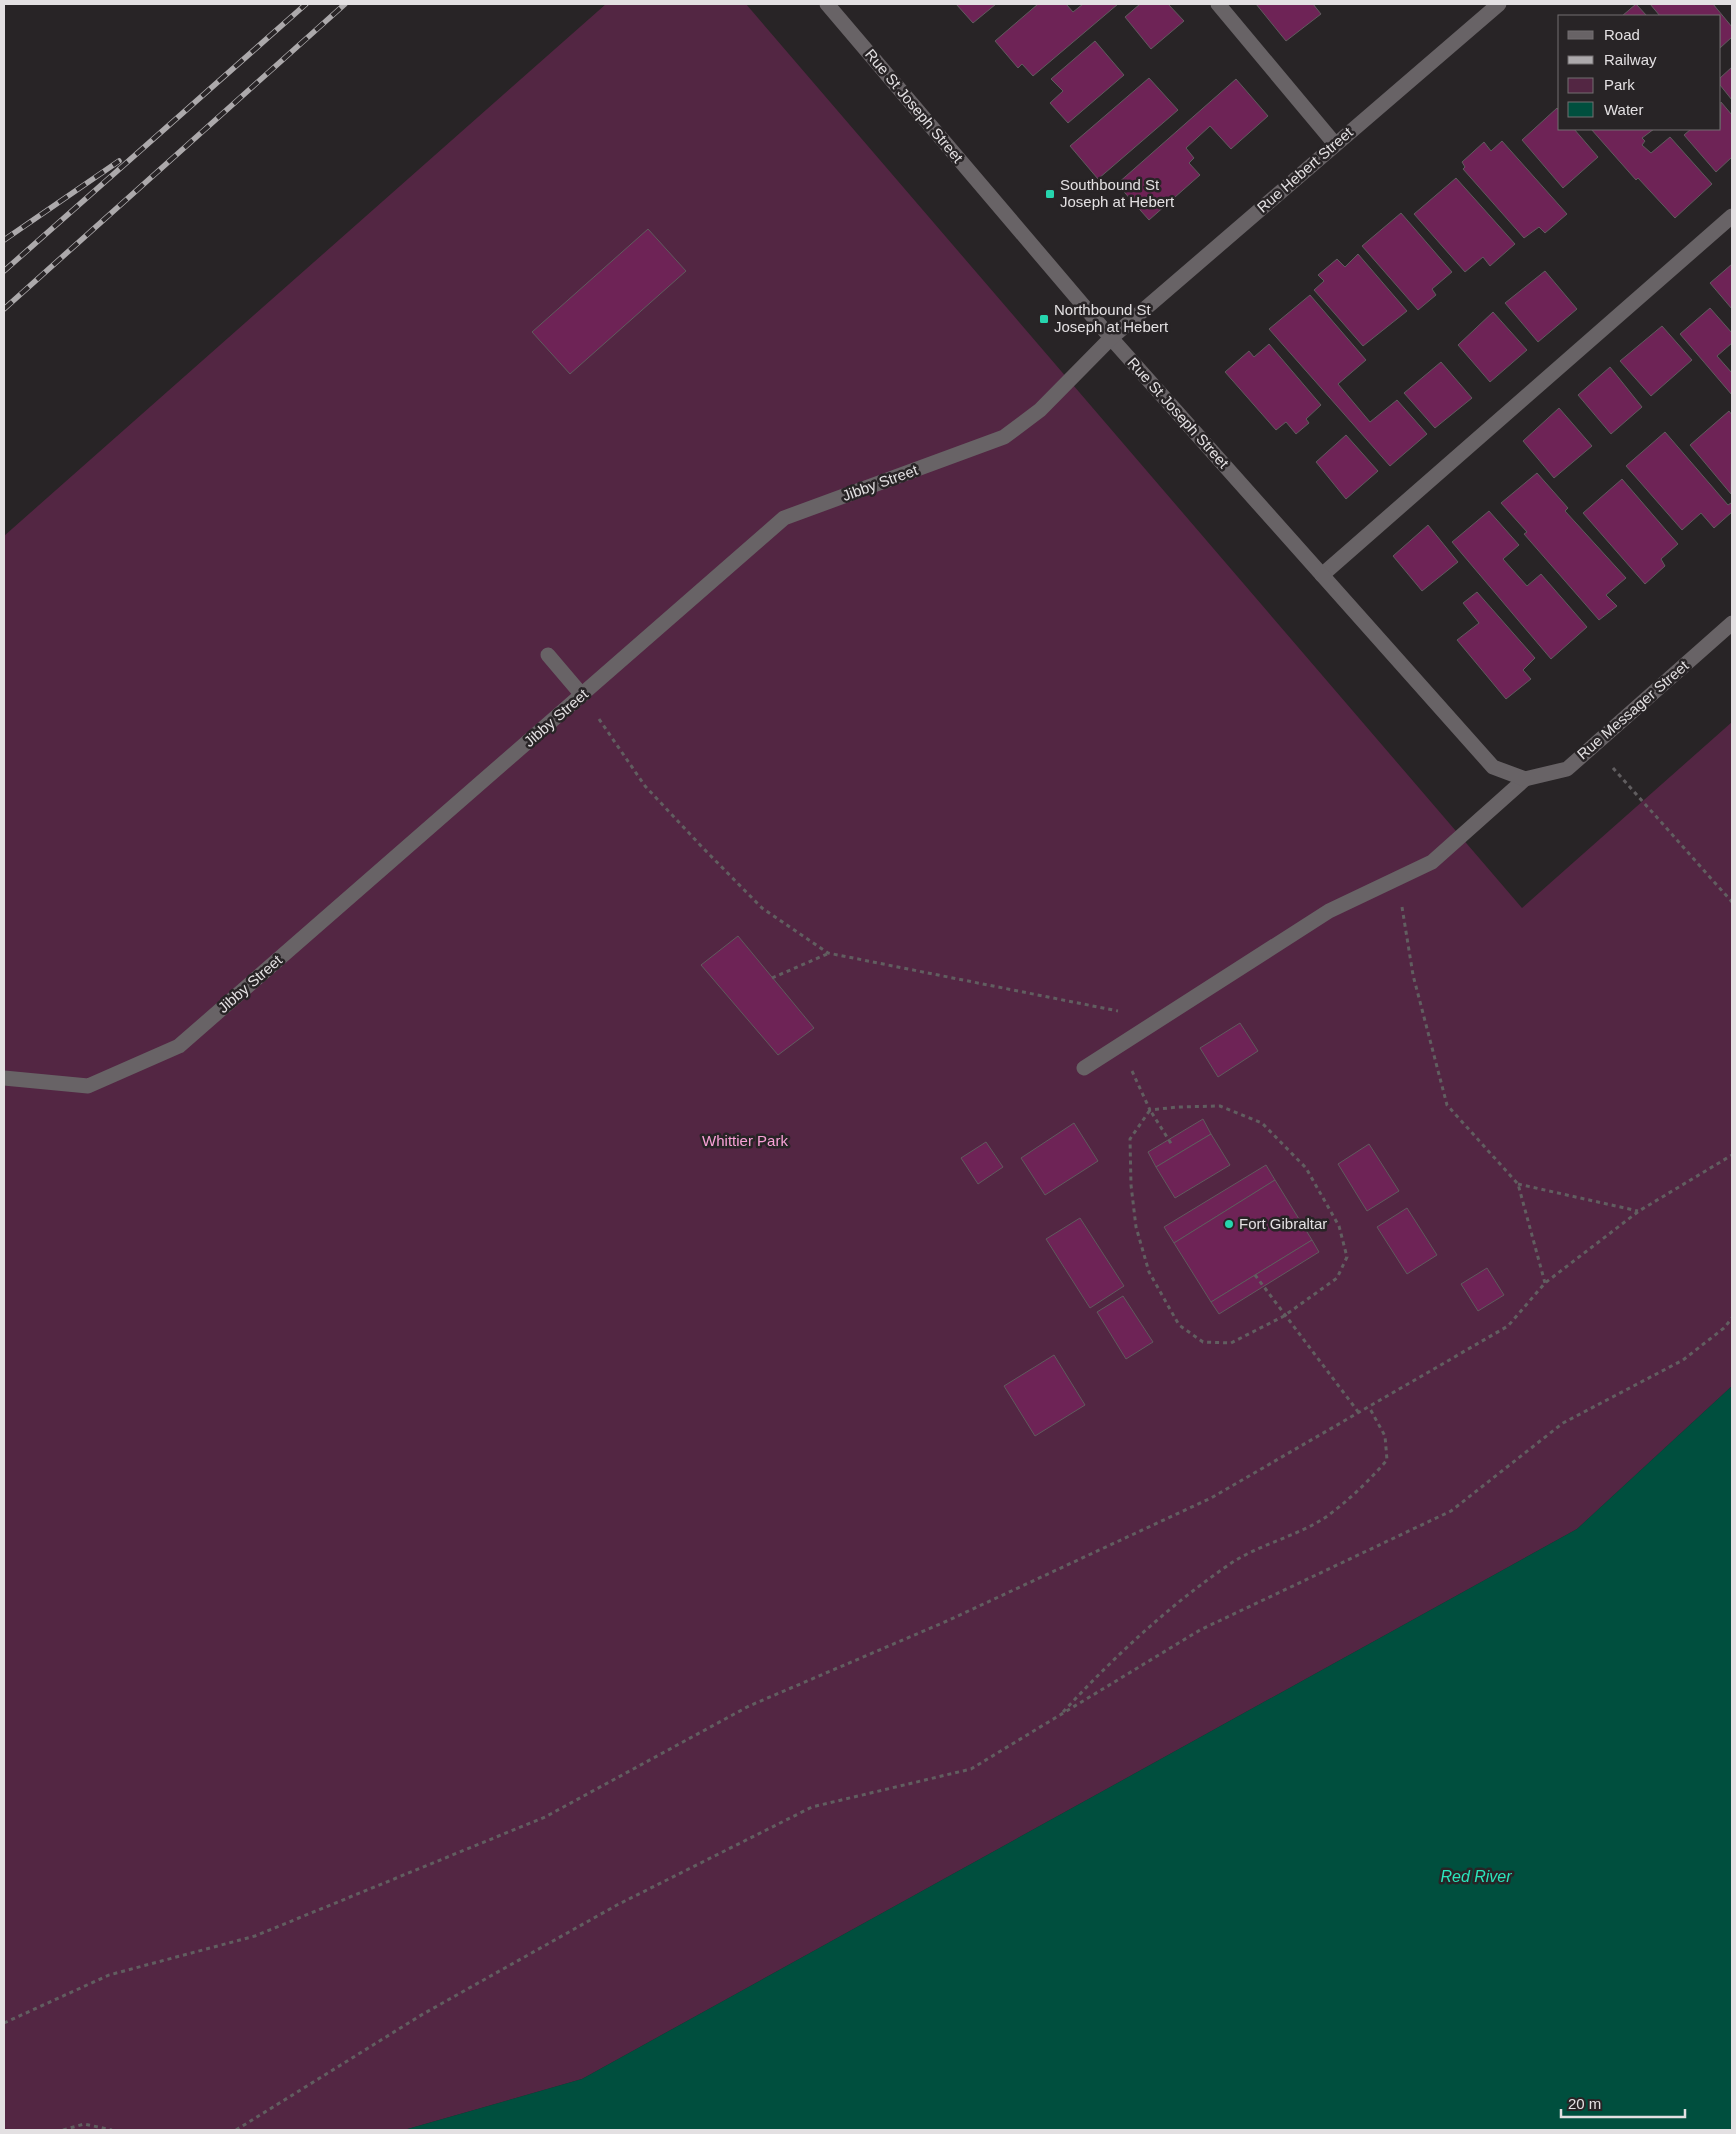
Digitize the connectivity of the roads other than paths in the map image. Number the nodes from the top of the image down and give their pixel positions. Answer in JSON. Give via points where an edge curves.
{"nodes":[{"id":1,"x":827,"y":4,"type":"edge"},
{"id":2,"x":1218,"y":4,"type":"edge"},
{"id":3,"x":1499,"y":4,"type":"edge"},
{"id":4,"x":1336,"y":144,"type":"junction"},
{"id":5,"x":1732,"y":216,"type":"edge"},
{"id":6,"x":1111,"y":338,"type":"junction"},
{"id":7,"x":1322,"y":575,"type":"junction"},
{"id":8,"x":1732,"y":623,"type":"edge"},
{"id":9,"x":548,"y":655,"type":"dead end"},
{"id":10,"x":582,"y":695,"type":"junction"},
{"id":11,"x":1525,"y":779,"type":"junction"},
{"id":12,"x":1084,"y":1068,"type":"dead end"},
{"id":13,"x":4,"y":1078,"type":"edge"}],
"edges":[{"from":1,"to":6,"type":"street","name":"Rue St Joseph Street"},
{"from":2,"to":4,"type":"street"},
{"from":3,"to":4,"type":"street","name":"Rue Hebert Street"},
{"from":4,"to":6,"type":"street","name":"Rue Hebert Street"},
{"from":5,"to":7,"type":"street"},
{"from":6,"to":7,"type":"street","name":"Rue St Joseph Street"},
{"from":6,"to":10,"type":"street","name":"Jibby Street","via":[[1040,410],[1004,437],[784,518]]},
{"from":7,"to":11,"type":"street","name":"Rue St Joseph Street","via":[[1493,767]]},
{"from":8,"to":11,"type":"street","name":"Rue Messager Street","via":[[1567,768]]},
{"from":9,"to":10,"type":"street"},
{"from":10,"to":13,"type":"street","name":"Jibby Street","via":[[179,1046],[88,1086]]},
{"from":11,"to":12,"type":"street","via":[[1432,862],[1329,911]]}]}
